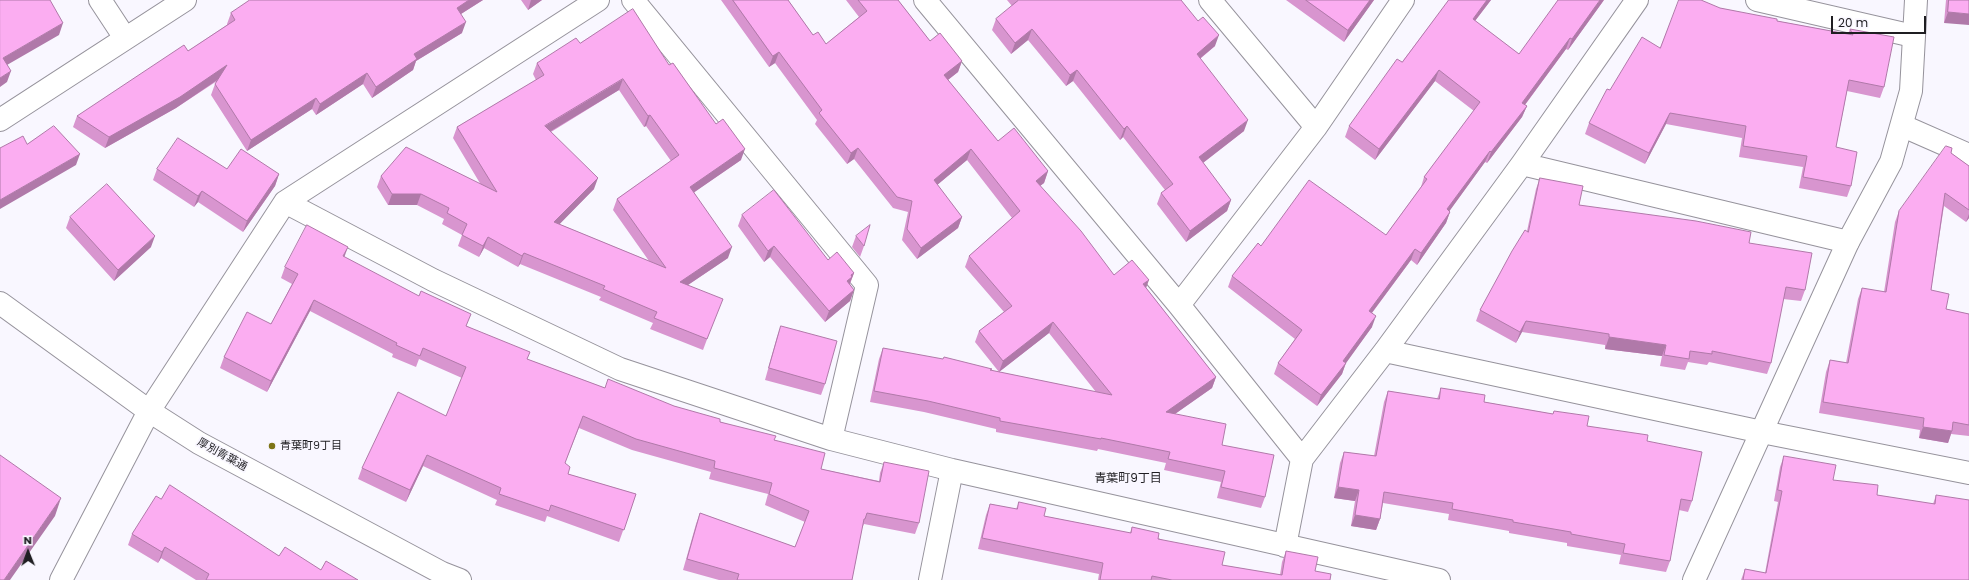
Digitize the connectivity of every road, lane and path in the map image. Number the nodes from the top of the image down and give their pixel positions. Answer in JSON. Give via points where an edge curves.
{"nodes":[{"id":1,"x":100,"y":0,"type":"edge"},
{"id":2,"x":185,"y":0,"type":"edge"},
{"id":3,"x":598,"y":0,"type":"edge"},
{"id":4,"x":633,"y":0,"type":"edge"},
{"id":5,"x":925,"y":0,"type":"edge"},
{"id":6,"x":1210,"y":0,"type":"edge"},
{"id":7,"x":1403,"y":0,"type":"edge"},
{"id":8,"x":1637,"y":0,"type":"edge"},
{"id":9,"x":1756,"y":0,"type":"edge"},
{"id":10,"x":1916,"y":0,"type":"edge"},
{"id":11,"x":1913,"y":36,"type":"junction"},
{"id":12,"x":125,"y":38,"type":"junction"},
{"id":13,"x":0,"y":120,"type":"edge"},
{"id":14,"x":1902,"y":126,"type":"junction"},
{"id":15,"x":1316,"y":127,"type":"junction"},
{"id":16,"x":1969,"y":154,"type":"edge"},
{"id":17,"x":1522,"y":164,"type":"junction"},
{"id":18,"x":285,"y":202,"type":"junction"},
{"id":19,"x":1848,"y":242,"type":"junction"},
{"id":20,"x":0,"y":303,"type":"edge"},
{"id":21,"x":1179,"y":305,"type":"junction"},
{"id":22,"x":1385,"y":351,"type":"junction"},
{"id":23,"x":149,"y":411,"type":"junction"},
{"id":24,"x":1762,"y":432,"type":"junction"},
{"id":25,"x":831,"y":439,"type":"junction"},
{"id":26,"x":1302,"y":459,"type":"junction"},
{"id":27,"x":952,"y":470,"type":"junction"},
{"id":28,"x":1969,"y":473,"type":"edge"},
{"id":29,"x":1285,"y":546,"type":"junction"},
{"id":30,"x":61,"y":580,"type":"edge"},
{"id":31,"x":460,"y":580,"type":"edge"},
{"id":32,"x":930,"y":580,"type":"edge"},
{"id":33,"x":1439,"y":580,"type":"edge"},
{"id":34,"x":1694,"y":580,"type":"edge"}],
"edges":[{"from":1,"to":12,"type":"street"},
{"from":2,"to":12,"type":"street"},
{"from":3,"to":18,"type":"street"},
{"from":4,"to":25,"type":"street","via":[[867,285]]},
{"from":5,"to":21,"type":"street"},
{"from":6,"to":15,"type":"street"},
{"from":7,"to":15,"type":"street"},
{"from":8,"to":17,"type":"street"},
{"from":9,"to":11,"type":"street"},
{"from":10,"to":11,"type":"street"},
{"from":11,"to":14,"type":"street","via":[[1911,91]]},
{"from":12,"to":13,"type":"street"},
{"from":14,"to":16,"type":"street"},
{"from":14,"to":19,"type":"street","via":[[1891,162]]},
{"from":15,"to":21,"type":"street"},
{"from":17,"to":19,"type":"street"},
{"from":17,"to":22,"type":"street"},
{"from":18,"to":23,"type":"street"},
{"from":18,"to":25,"type":"street","via":[[433,280],[620,369]]},
{"from":19,"to":24,"type":"street"},
{"from":20,"to":23,"type":"street","name":"厚別青葉通"},
{"from":21,"to":26,"type":"street"},
{"from":22,"to":24,"type":"street"},
{"from":22,"to":26,"type":"street"},
{"from":23,"to":30,"type":"street"},
{"from":23,"to":31,"type":"street","name":"厚別青葉通","via":[[199,443],[442,573]]},
{"from":24,"to":28,"type":"street"},
{"from":24,"to":34,"type":"street"},
{"from":25,"to":27,"type":"street"},
{"from":26,"to":29,"type":"street"},
{"from":27,"to":29,"type":"street"},
{"from":27,"to":32,"type":"street"},
{"from":29,"to":33,"type":"street"}]}
